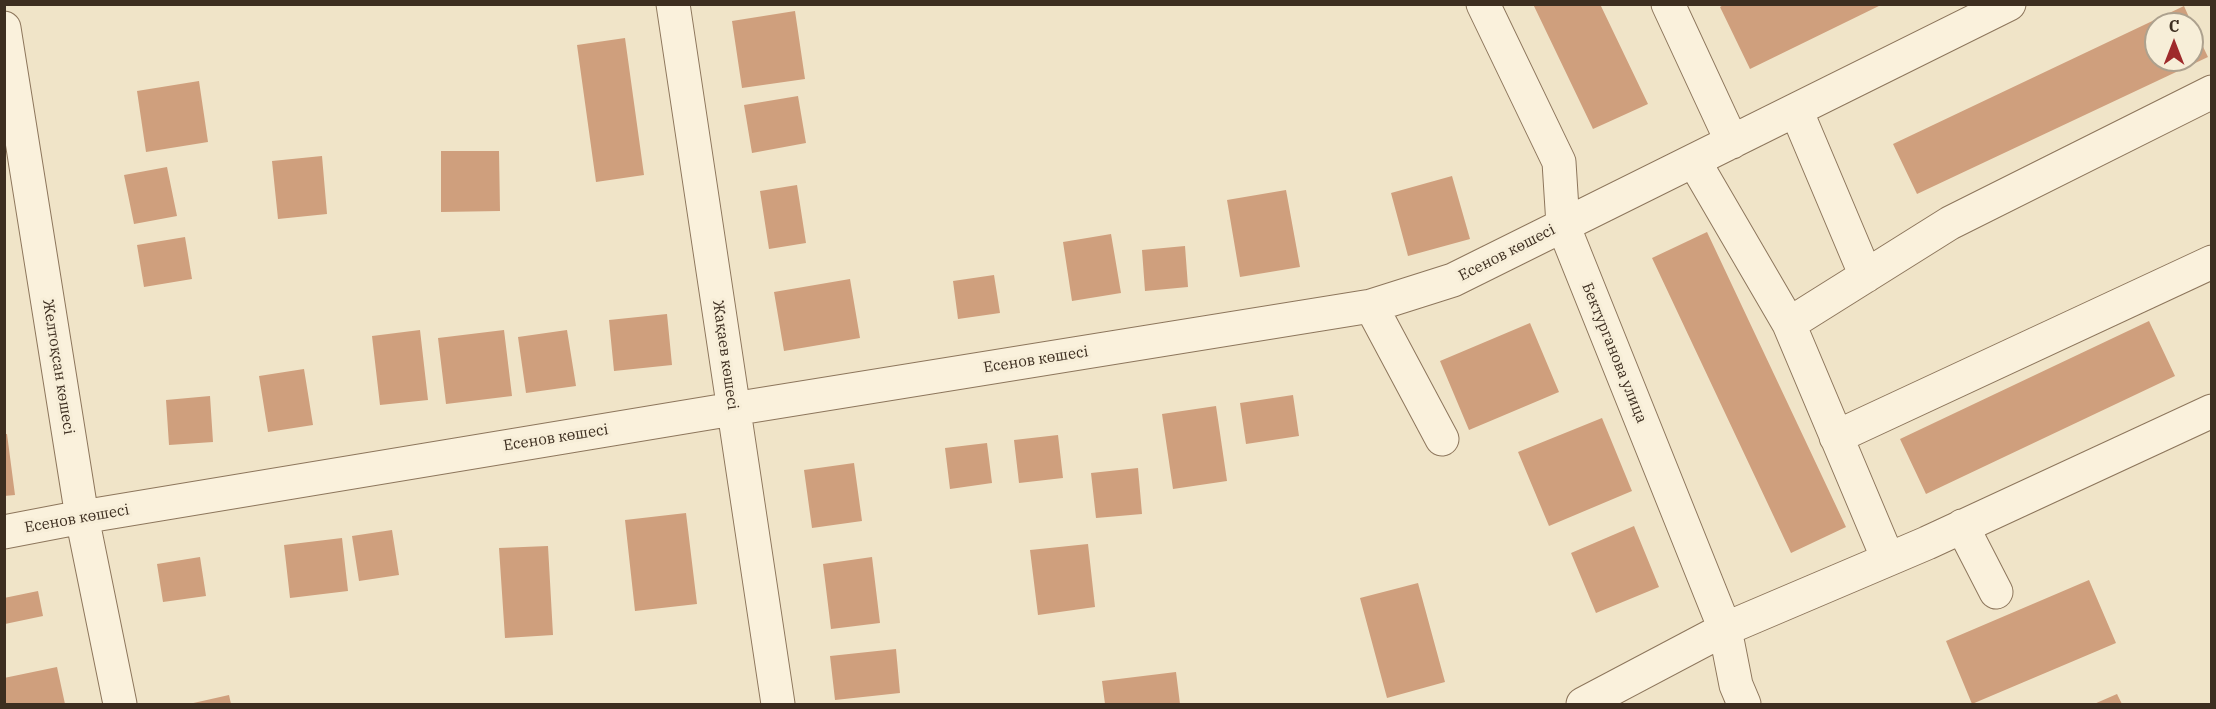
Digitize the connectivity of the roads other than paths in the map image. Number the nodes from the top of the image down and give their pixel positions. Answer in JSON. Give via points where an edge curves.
{"nodes":[{"id":1,"x":673,"y":4,"type":"edge"},
{"id":2,"x":1483,"y":4,"type":"edge"},
{"id":3,"x":1668,"y":4,"type":"edge"},
{"id":4,"x":2009,"y":4,"type":"edge"},
{"id":5,"x":4,"y":28,"type":"edge"},
{"id":6,"x":2211,"y":92,"type":"edge"},
{"id":7,"x":1796,"y":110,"type":"junction"},
{"id":8,"x":1732,"y":142,"type":"junction"},
{"id":9,"x":1694,"y":160,"type":"junction"},
{"id":10,"x":1563,"y":225,"type":"junction"},
{"id":11,"x":2211,"y":262,"type":"edge"},
{"id":12,"x":1866,"y":276,"type":"junction"},
{"id":13,"x":1371,"y":306,"type":"junction"},
{"id":14,"x":1789,"y":324,"type":"junction"},
{"id":15,"x":733,"y":409,"type":"junction"},
{"id":16,"x":2209,"y":420,"type":"edge"},
{"id":17,"x":1836,"y":436,"type":"junction"},
{"id":18,"x":1442,"y":439,"type":"dead end"},
{"id":19,"x":82,"y":517,"type":"junction"},
{"id":20,"x":1962,"y":526,"type":"junction"},
{"id":21,"x":4,"y":532,"type":"edge"},
{"id":22,"x":1888,"y":560,"type":"junction"},
{"id":23,"x":1996,"y":592,"type":"dead end"},
{"id":24,"x":1725,"y":629,"type":"junction"},
{"id":25,"x":120,"y":705,"type":"edge"},
{"id":26,"x":778,"y":705,"type":"edge"},
{"id":27,"x":1583,"y":705,"type":"edge"},
{"id":28,"x":1744,"y":705,"type":"edge"}],
"edges":[{"from":1,"to":15,"type":"street","name":"Жақаев көшесі"},
{"from":2,"to":10,"type":"street","name":"Бектурганова улица","via":[[1559,162]]},
{"from":3,"to":8,"type":"street"},
{"from":4,"to":7,"type":"street","name":"Есенов көшесі"},
{"from":5,"to":19,"type":"street","name":"Желтоқсан көшесі"},
{"from":6,"to":12,"type":"street","via":[[1950,223]]},
{"from":7,"to":8,"type":"street","name":"Есенов көшесі"},
{"from":7,"to":12,"type":"street"},
{"from":8,"to":9,"type":"street","name":"Есенов көшесі"},
{"from":9,"to":10,"type":"street","name":"Есенов көшесі"},
{"from":9,"to":14,"type":"street"},
{"from":10,"to":13,"type":"street","name":"Есенов көшесі","via":[[1453,280]]},
{"from":10,"to":24,"type":"street","name":"Бектурганова улица"},
{"from":11,"to":17,"type":"street"},
{"from":12,"to":14,"type":"street"},
{"from":13,"to":15,"type":"street","name":"Есенов көшесі"},
{"from":13,"to":18,"type":"street"},
{"from":14,"to":17,"type":"street"},
{"from":15,"to":19,"type":"street","name":"Есенов көшесі"},
{"from":15,"to":26,"type":"street","name":"Жақаев көшесі"},
{"from":16,"to":20,"type":"street"},
{"from":17,"to":22,"type":"street"},
{"from":19,"to":21,"type":"street","name":"Есенов көшесі"},
{"from":19,"to":25,"type":"street","name":"Желтоқсан көшесі"},
{"from":20,"to":22,"type":"street"},
{"from":20,"to":23,"type":"street"},
{"from":22,"to":24,"type":"street"},
{"from":24,"to":27,"type":"street"},
{"from":24,"to":28,"type":"street","name":"Бектурганова улица"}]}
